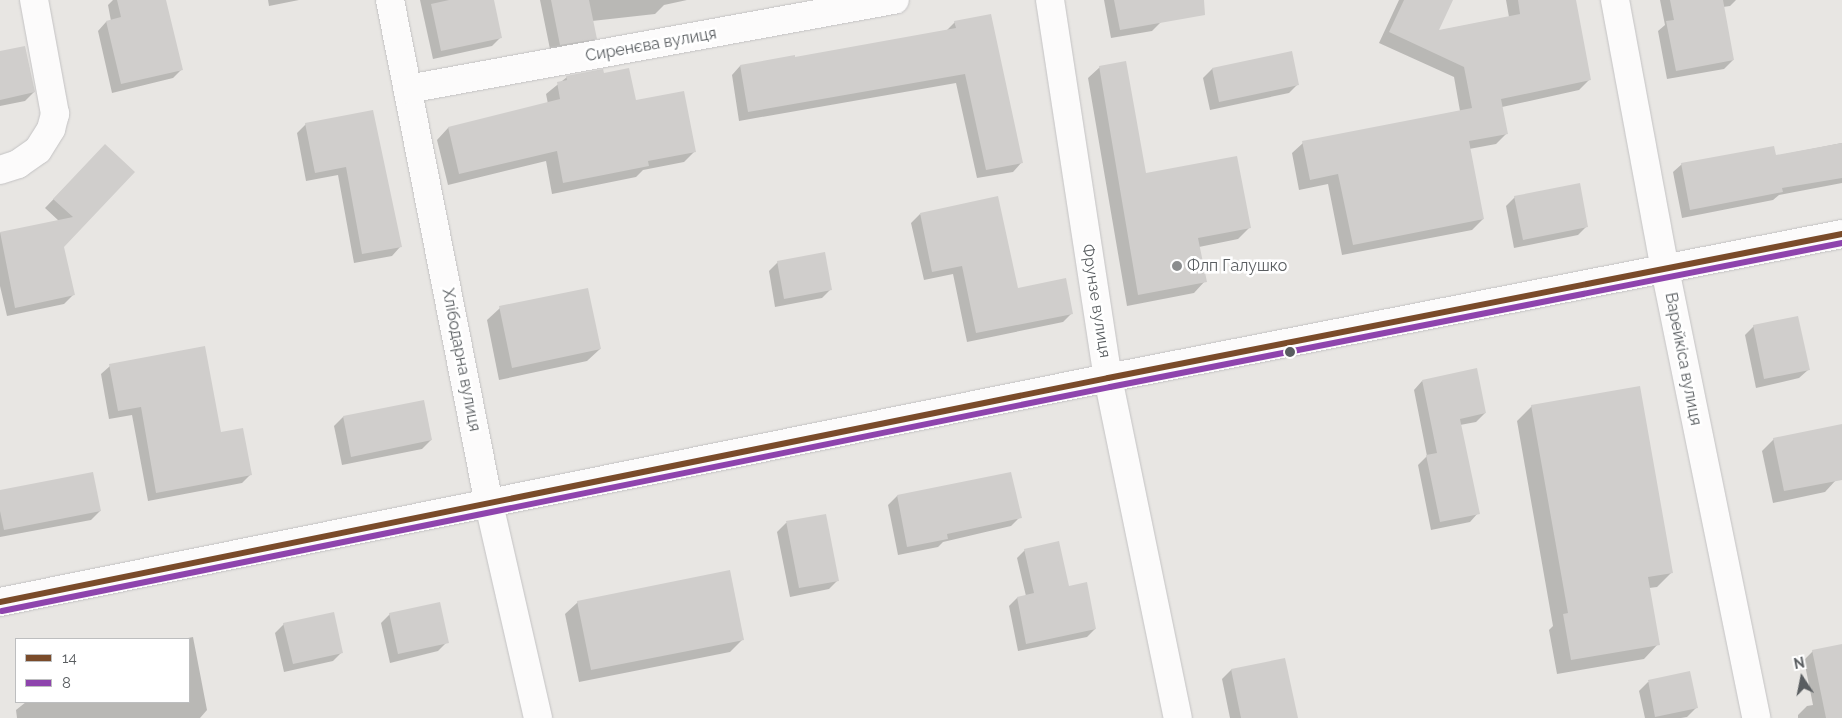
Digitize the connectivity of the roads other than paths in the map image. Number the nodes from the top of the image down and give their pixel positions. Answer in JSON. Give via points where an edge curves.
{"nodes":[{"id":1,"x":34,"y":0,"type":"edge"},
{"id":2,"x":390,"y":0,"type":"edge"},
{"id":3,"x":895,"y":0,"type":"edge"},
{"id":4,"x":1050,"y":0,"type":"edge"},
{"id":5,"x":1615,"y":0,"type":"edge"},
{"id":6,"x":408,"y":89,"type":"junction"},
{"id":7,"x":0,"y":170,"type":"edge"},
{"id":8,"x":1842,"y":234,"type":"edge"},
{"id":9,"x":1665,"y":269,"type":"junction"},
{"id":10,"x":1108,"y":378,"type":"junction"},
{"id":11,"x":489,"y":504,"type":"junction"},
{"id":12,"x":0,"y":602,"type":"edge"},
{"id":13,"x":538,"y":718,"type":"edge"},
{"id":14,"x":1178,"y":718,"type":"edge"},
{"id":15,"x":1756,"y":718,"type":"edge"}],
"edges":[{"from":1,"to":7,"type":"street","via":[[55,114],[51,129],[38,150],[18,164]]},
{"from":2,"to":6,"type":"street","name":"Хлібодарна вулиця"},
{"from":3,"to":6,"type":"street","name":"Сиренєва вулиця"},
{"from":4,"to":10,"type":"street","name":"Фрунзе вулиця"},
{"from":5,"to":9,"type":"street","name":"Варейкіса вулиця"},
{"from":6,"to":11,"type":"street","name":"Хлібодарна вулиця"},
{"from":8,"to":9,"type":"street"},
{"from":9,"to":10,"type":"street"},
{"from":9,"to":15,"type":"street","name":"Варейкіса вулиця"},
{"from":10,"to":11,"type":"street"},
{"from":10,"to":14,"type":"street","name":"Фрунзе вулиця"},
{"from":11,"to":12,"type":"street"},
{"from":11,"to":13,"type":"street","name":"Хлібодарна вулиця"}]}
